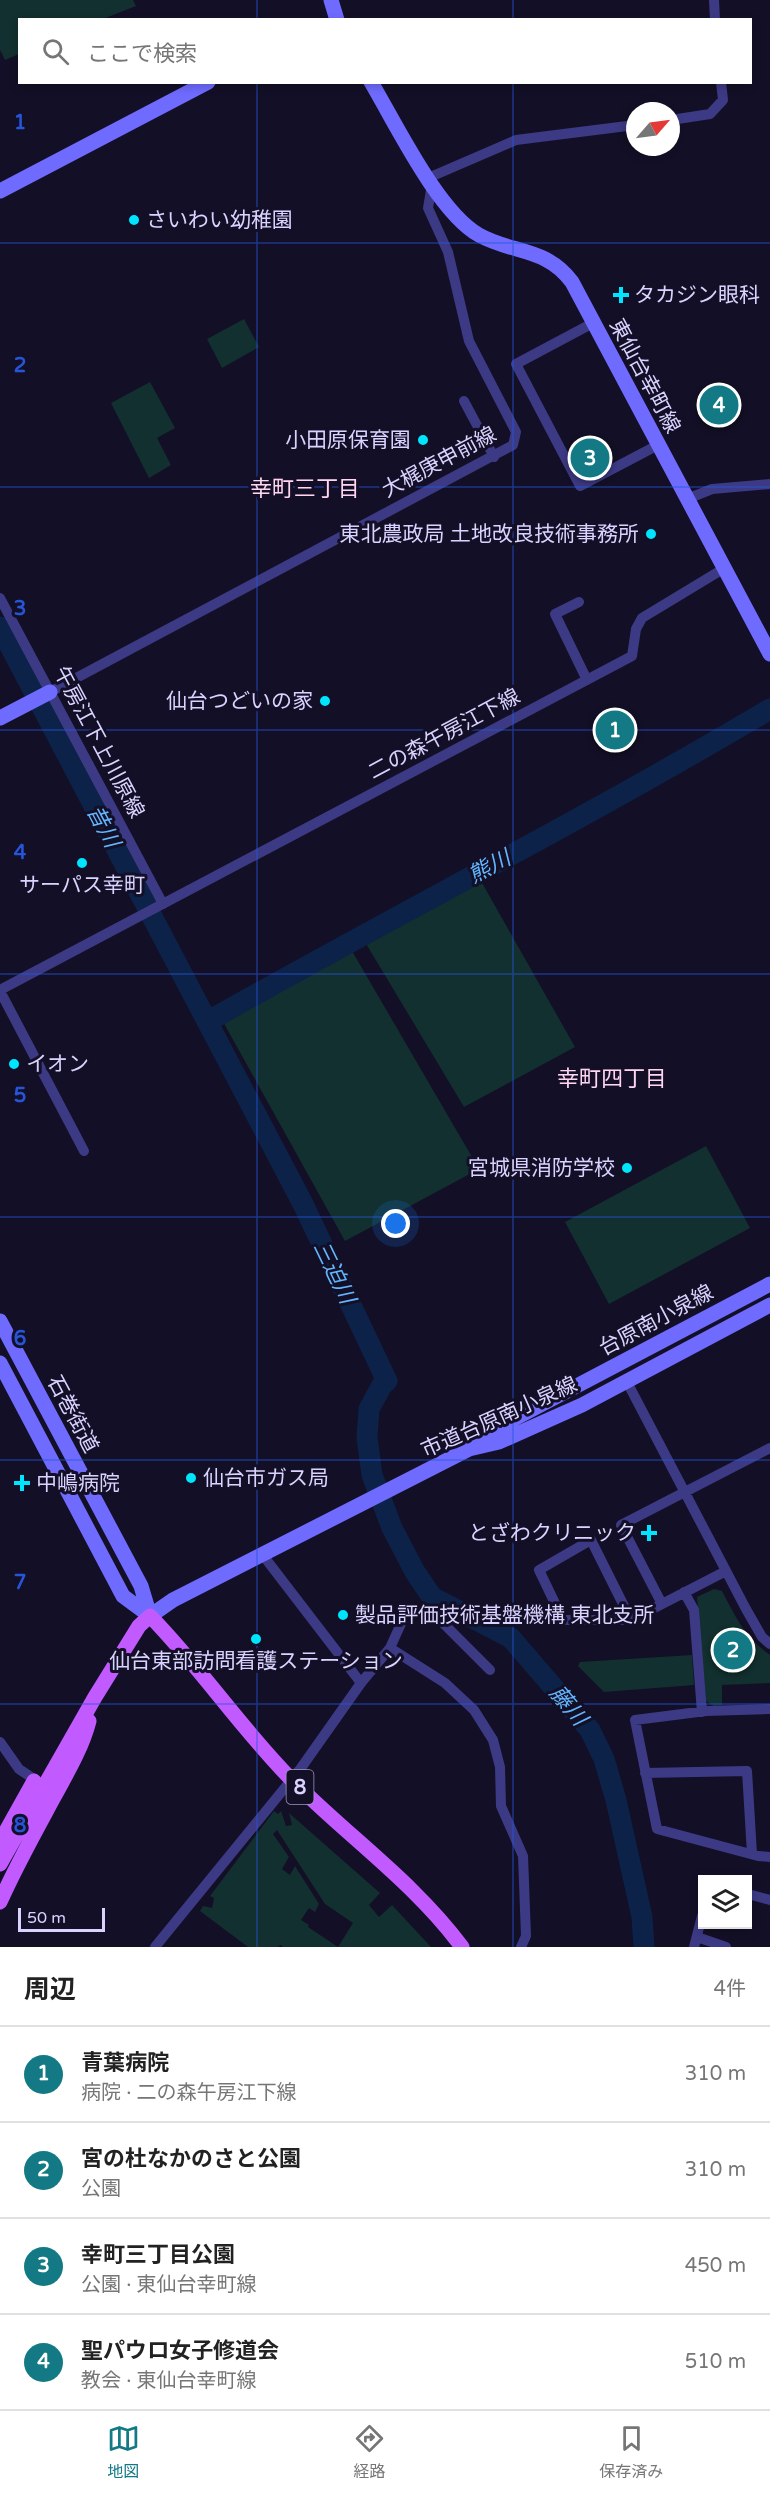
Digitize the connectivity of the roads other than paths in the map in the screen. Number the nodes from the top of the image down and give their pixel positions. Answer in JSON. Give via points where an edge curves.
{"nodes":[{"id":1,"x":331,"y":0,"type":"edge"},
{"id":2,"x":714,"y":0,"type":"edge"},
{"id":3,"x":337,"y":18,"type":"edge"},
{"id":4,"x":716,"y":18,"type":"edge"},
{"id":5,"x":204,"y":84,"type":"edge"},
{"id":6,"x":372,"y":84,"type":"edge"},
{"id":7,"x":721,"y":84,"type":"edge"},
{"id":8,"x":680,"y":119,"type":"edge"},
{"id":9,"x":626,"y":126,"type":"edge"},
{"id":10,"x":430,"y":181,"type":"junction"},
{"id":11,"x":0,"y":191,"type":"edge"},
{"id":12,"x":593,"y":323,"type":"junction"},
{"id":13,"x":464,"y":401,"type":"dead end"},
{"id":14,"x":658,"y":445,"type":"junction"},
{"id":15,"x":494,"y":457,"type":"junction"},
{"id":16,"x":770,"y":484,"type":"edge"},
{"id":17,"x":687,"y":499,"type":"junction"},
{"id":18,"x":723,"y":569,"type":"junction"},
{"id":19,"x":0,"y":598,"type":"edge"},
{"id":20,"x":579,"y":602,"type":"dead end"},
{"id":21,"x":770,"y":654,"type":"edge"},
{"id":22,"x":588,"y":680,"type":"junction"},
{"id":23,"x":41,"y":696,"type":"junction"},
{"id":24,"x":0,"y":718,"type":"edge"},
{"id":25,"x":159,"y":906,"type":"junction"},
{"id":26,"x":0,"y":990,"type":"edge"},
{"id":27,"x":84,"y":1151,"type":"dead end"},
{"id":28,"x":770,"y":1284,"type":"edge"},
{"id":29,"x":770,"y":1305,"type":"edge"},
{"id":30,"x":0,"y":1322,"type":"edge"},
{"id":31,"x":0,"y":1363,"type":"edge"},
{"id":32,"x":627,"y":1382,"type":"junction"},
{"id":33,"x":770,"y":1448,"type":"edge"},
{"id":34,"x":469,"y":1449,"type":"junction"},
{"id":35,"x":685,"y":1492,"type":"junction"},
{"id":36,"x":262,"y":1554,"type":"junction"},
{"id":37,"x":726,"y":1571,"type":"junction"},
{"id":38,"x":684,"y":1593,"type":"junction"},
{"id":39,"x":662,"y":1604,"type":"junction"},
{"id":40,"x":150,"y":1616,"type":"junction"},
{"id":41,"x":631,"y":1620,"type":"junction"},
{"id":42,"x":770,"y":1644,"type":"edge"},
{"id":43,"x":390,"y":1648,"type":"junction"},
{"id":44,"x":490,"y":1670,"type":"dead end"},
{"id":45,"x":361,"y":1683,"type":"junction"},
{"id":46,"x":95,"y":1697,"type":"junction"},
{"id":47,"x":770,"y":1709,"type":"edge"},
{"id":48,"x":702,"y":1712,"type":"junction"},
{"id":49,"x":0,"y":1742,"type":"edge"},
{"id":50,"x":645,"y":1773,"type":"junction"},
{"id":51,"x":291,"y":1779,"type":"junction"},
{"id":52,"x":39,"y":1783,"type":"junction"},
{"id":53,"x":0,"y":1842,"type":"edge"},
{"id":54,"x":752,"y":1854,"type":"junction"},
{"id":55,"x":770,"y":1857,"type":"edge"},
{"id":56,"x":0,"y":1864,"type":"edge"},
{"id":57,"x":752,"y":1895,"type":"edge"},
{"id":58,"x":770,"y":1900,"type":"edge"},
{"id":59,"x":0,"y":1902,"type":"edge"},
{"id":60,"x":696,"y":1942,"type":"edge"},
{"id":61,"x":155,"y":1947,"type":"edge"},
{"id":62,"x":462,"y":1947,"type":"edge"},
{"id":63,"x":521,"y":1947,"type":"edge"},
{"id":64,"x":726,"y":1947,"type":"edge"}],
"edges":[{"from":1,"to":3,"type":"street"},
{"from":2,"to":4,"type":"street"},
{"from":5,"to":11,"type":"street"},
{"from":6,"to":10,"type":"street","name":"東仙台幸町線"},
{"from":7,"to":8,"type":"street","via":[[723,100],[710,114]]},
{"from":9,"to":10,"type":"street","via":[[516,140]]},
{"from":10,"to":12,"type":"street","name":"東仙台幸町線","via":[[444,204],[480,236],[561,268]]},
{"from":10,"to":15,"type":"street","name":"大梶庚申前線","via":[[428,208],[448,252],[469,341],[516,432],[513,445]]},
{"from":12,"to":14,"type":"street","name":"東仙台幸町線"},
{"from":12,"to":14,"type":"street","via":[[516,364],[580,486]]},
{"from":13,"to":15,"type":"street"},
{"from":14,"to":17,"type":"street","name":"東仙台幸町線"},
{"from":15,"to":23,"type":"street","name":"大梶庚申前線"},
{"from":16,"to":17,"type":"street","via":[[712,489]]},
{"from":17,"to":18,"type":"street","name":"東仙台幸町線"},
{"from":18,"to":21,"type":"street","name":"東仙台幸町線"},
{"from":18,"to":22,"type":"street","name":"二の森午房江下線","via":[[642,618],[636,629],[632,656]]},
{"from":19,"to":23,"type":"street","name":"午房江下上川原線"},
{"from":20,"to":22,"type":"street","via":[[555,614]]},
{"from":22,"to":25,"type":"street","name":"二の森午房江下線"},
{"from":23,"to":24,"type":"street","name":"大梶庚申前線"},
{"from":23,"to":25,"type":"street","name":"午房江下上川原線"},
{"from":25,"to":26,"type":"street","name":"二の森午房江下線"},
{"from":26,"to":27,"type":"street"},
{"from":28,"to":34,"type":"street","name":"台原南小泉線","via":[[495,1429]]},
{"from":29,"to":32,"type":"street","name":"市道台原南小泉線"},
{"from":30,"to":40,"type":"street","name":"石巻街道","via":[[141,1586]]},
{"from":31,"to":40,"type":"street","name":"石巻街道","via":[[123,1596]]},
{"from":32,"to":34,"type":"street","name":"市道台原南小泉線","via":[[499,1442]]},
{"from":32,"to":35,"type":"street"},
{"from":33,"to":35,"type":"street"},
{"from":34,"to":36,"type":"street","name":"市道台原南小泉線"},
{"from":35,"to":37,"type":"street"},
{"from":35,"to":39,"type":"street","via":[[621,1525]]},
{"from":36,"to":40,"type":"street","name":"市道台原南小泉線"},
{"from":36,"to":45,"type":"street"},
{"from":37,"to":38,"type":"street"},
{"from":37,"to":42,"type":"street","via":[[762,1637]]},
{"from":38,"to":39,"type":"street"},
{"from":38,"to":48,"type":"street","via":[[694,1610]]},
{"from":39,"to":41,"type":"street"},
{"from":40,"to":46,"type":"main road","via":[[139,1626]]},
{"from":40,"to":51,"type":"main road","number":"8"},
{"from":41,"to":41,"type":"street","via":[[563,1620],[539,1570],[591,1540]]},
{"from":43,"to":44,"type":"street","via":[[404,1617],[425,1614],[439,1619]]},
{"from":43,"to":45,"type":"street"},
{"from":43,"to":63,"type":"street","via":[[445,1683],[474,1710],[493,1740],[500,1767],[501,1806],[523,1856],[526,1936]]},
{"from":45,"to":51,"type":"street"},
{"from":46,"to":52,"type":"main road"},
{"from":46,"to":59,"type":"main road","via":[[81,1745]]},
{"from":47,"to":48,"type":"street"},
{"from":48,"to":50,"type":"street","via":[[634,1720]]},
{"from":49,"to":52,"type":"street","via":[[19,1769]]},
{"from":50,"to":54,"type":"street","via":[[657,1828]]},
{"from":50,"to":54,"type":"street","via":[[747,1771]]},
{"from":51,"to":61,"type":"street"},
{"from":51,"to":62,"type":"main road","number":"8","via":[[416,1894]]},
{"from":52,"to":53,"type":"main road"},
{"from":52,"to":56,"type":"main road"},
{"from":54,"to":55,"type":"street"},
{"from":57,"to":58,"type":"street"},
{"from":60,"to":64,"type":"street"}]}
